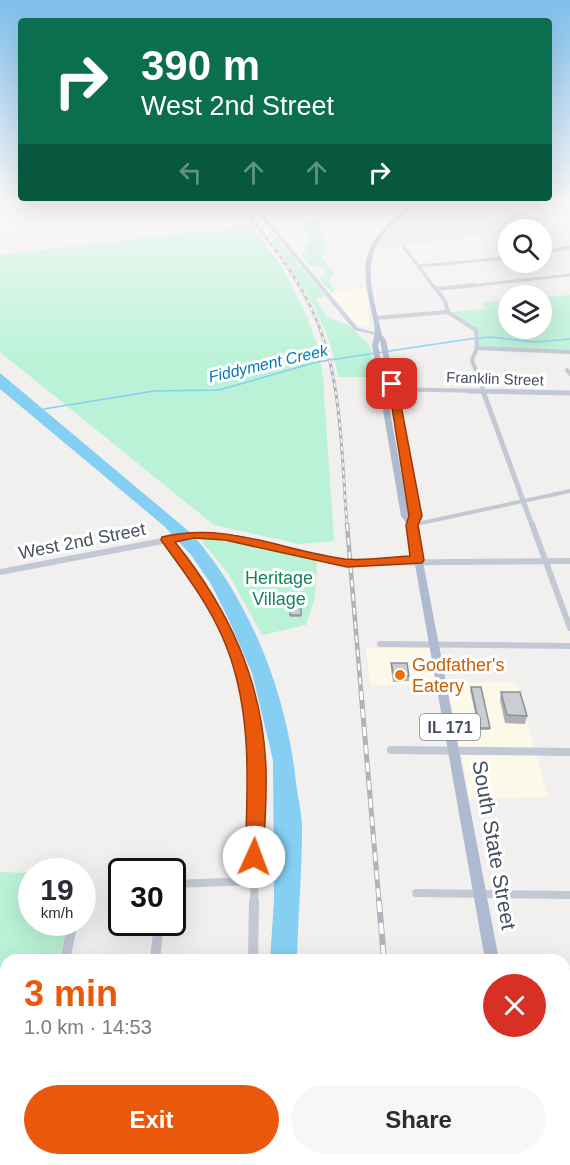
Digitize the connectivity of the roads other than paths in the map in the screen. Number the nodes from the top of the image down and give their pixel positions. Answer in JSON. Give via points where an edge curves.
{"nodes":[{"id":1,"x":296,"y":256,"type":"edge"},
{"id":2,"x":369,"y":256,"type":"edge"},
{"id":3,"x":411,"y":256,"type":"edge"},
{"id":4,"x":498,"y":259,"type":"edge"},
{"id":5,"x":419,"y":266,"type":"junction"},
{"id":6,"x":570,"y":275,"type":"edge"},
{"id":7,"x":436,"y":289,"type":"junction"},
{"id":8,"x":448,"y":312,"type":"junction"},
{"id":9,"x":375,"y":318,"type":"junction"},
{"id":10,"x":378,"y":332,"type":"junction"},
{"id":11,"x":477,"y":346,"type":"junction"},
{"id":12,"x":570,"y":352,"type":"edge"},
{"id":13,"x":382,"y":389,"type":"junction"},
{"id":14,"x":393,"y":389,"type":"junction"},
{"id":15,"x":483,"y":392,"type":"junction"},
{"id":16,"x":570,"y":393,"type":"edge"},
{"id":17,"x":570,"y":491,"type":"edge"},
{"id":18,"x":523,"y":501,"type":"junction"},
{"id":19,"x":412,"y":525,"type":"junction"},
{"id":20,"x":167,"y":540,"type":"junction"},
{"id":21,"x":418,"y":560,"type":"junction"},
{"id":22,"x":546,"y":561,"type":"junction"},
{"id":23,"x":570,"y":561,"type":"edge"},
{"id":24,"x":0,"y":572,"type":"edge"},
{"id":25,"x":570,"y":628,"type":"edge"},
{"id":26,"x":380,"y":644,"type":"dead end"},
{"id":27,"x":435,"y":645,"type":"junction"},
{"id":28,"x":570,"y":646,"type":"edge"},
{"id":29,"x":392,"y":750,"type":"dead end"},
{"id":30,"x":454,"y":751,"type":"junction"},
{"id":31,"x":570,"y":753,"type":"edge"},
{"id":32,"x":253,"y":881,"type":"junction"},
{"id":33,"x":186,"y":883,"type":"edge"},
{"id":34,"x":416,"y":893,"type":"dead end"},
{"id":35,"x":482,"y":894,"type":"junction"},
{"id":36,"x":570,"y":895,"type":"edge"},
{"id":37,"x":70,"y":936,"type":"edge"},
{"id":38,"x":158,"y":936,"type":"edge"},
{"id":39,"x":66,"y":954,"type":"edge"},
{"id":40,"x":156,"y":954,"type":"edge"},
{"id":41,"x":253,"y":954,"type":"edge"},
{"id":42,"x":491,"y":954,"type":"edge"}],
"edges":[{"from":1,"to":10,"type":"main road","via":[[354,326],[361,332]]},
{"from":2,"to":9,"type":"main road","number":"IL 171","via":[[367,271]]},
{"from":3,"to":5,"type":"street"},
{"from":4,"to":5,"type":"street"},
{"from":5,"to":7,"type":"street"},
{"from":6,"to":7,"type":"street"},
{"from":7,"to":8,"type":"street"},
{"from":8,"to":9,"type":"street"},
{"from":8,"to":11,"type":"street","via":[[472,325]]},
{"from":9,"to":10,"type":"main road","number":"IL 171"},
{"from":10,"to":13,"type":"main road","number":"IL 171","via":[[375,345]]},
{"from":10,"to":14,"type":"main road","number":"IL 171"},
{"from":11,"to":12,"type":"street"},
{"from":11,"to":15,"type":"street","via":[[472,360]]},
{"from":13,"to":14,"type":"street","name":"Franklin Street"},
{"from":13,"to":19,"type":"main road","number":"IL 171","via":[[405,516]]},
{"from":14,"to":15,"type":"street","name":"Franklin Street"},
{"from":14,"to":19,"type":"main road","number":"IL 171","via":[[416,516]]},
{"from":15,"to":16,"type":"street","name":"Franklin Street"},
{"from":15,"to":18,"type":"street"},
{"from":17,"to":18,"type":"street"},
{"from":18,"to":19,"type":"street"},
{"from":18,"to":22,"type":"street"},
{"from":19,"to":21,"type":"main road","name":"South State Street","number":"IL 171"},
{"from":20,"to":21,"type":"street","name":"West 2nd Street","via":[[194,535],[242,539],[347,563]]},
{"from":20,"to":24,"type":"street","name":"West 2nd Street"},
{"from":20,"to":32,"type":"street","via":[[215,609],[240,666],[254,731],[257,769]]},
{"from":21,"to":22,"type":"street","name":"West 2nd Street"},
{"from":21,"to":27,"type":"main road","name":"South State Street","number":"IL 171"},
{"from":22,"to":23,"type":"street","name":"West 2nd Street"},
{"from":22,"to":25,"type":"street"},
{"from":26,"to":27,"type":"street"},
{"from":27,"to":28,"type":"street"},
{"from":27,"to":30,"type":"main road","name":"South State Street","number":"IL 171"},
{"from":29,"to":30,"type":"street"},
{"from":30,"to":31,"type":"street"},
{"from":30,"to":35,"type":"main road","name":"South State Street","number":"IL 171"},
{"from":32,"to":33,"type":"street"},
{"from":32,"to":41,"type":"street"},
{"from":34,"to":35,"type":"street"},
{"from":35,"to":36,"type":"street"},
{"from":35,"to":42,"type":"main road","name":"South State Street","number":"IL 171"},
{"from":37,"to":39,"type":"street"},
{"from":38,"to":40,"type":"street"}]}
